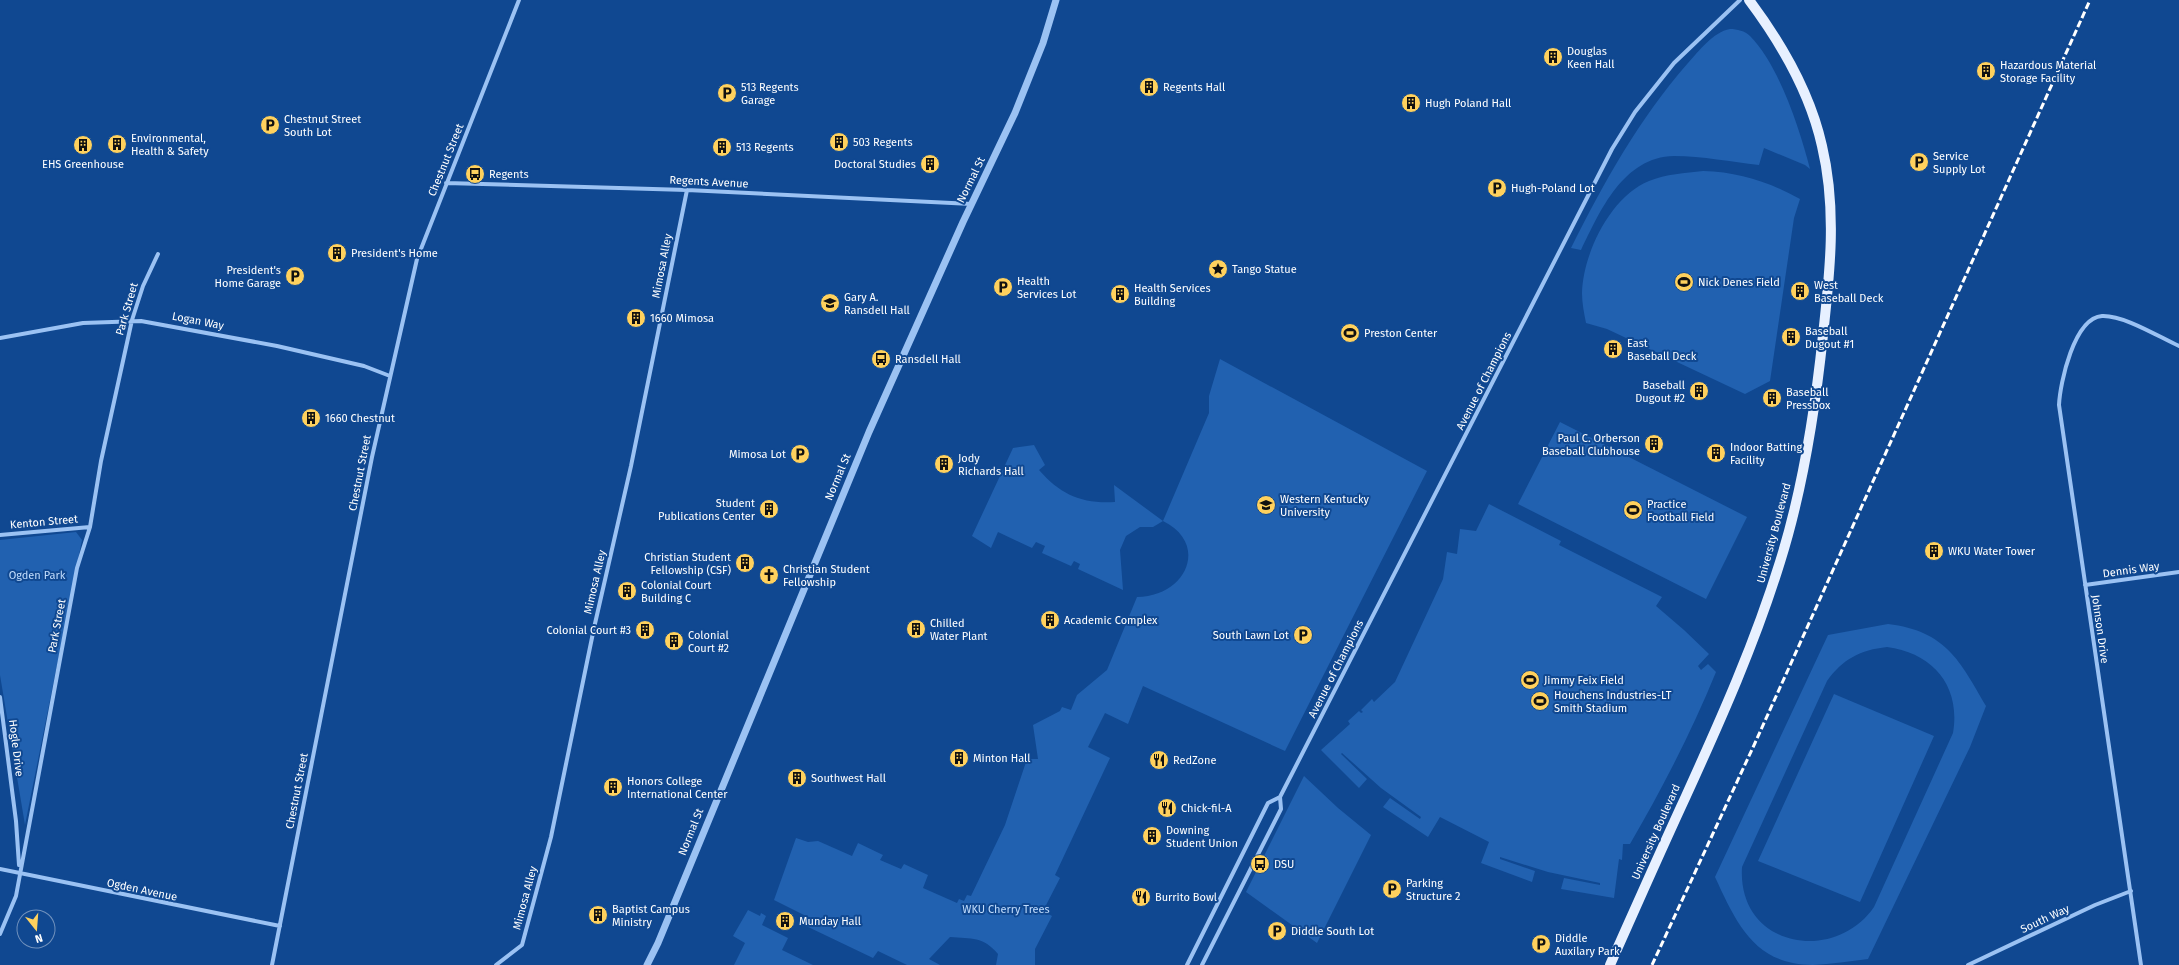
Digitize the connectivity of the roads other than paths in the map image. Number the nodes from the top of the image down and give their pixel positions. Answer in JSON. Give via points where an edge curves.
{"nodes":[{"id":1,"x":519,"y":0,"type":"edge"},
{"id":2,"x":1056,"y":0,"type":"edge"},
{"id":3,"x":1740,"y":0,"type":"edge"},
{"id":4,"x":1749,"y":0,"type":"edge"},
{"id":5,"x":446,"y":183,"type":"junction"},
{"id":6,"x":687,"y":190,"type":"junction"},
{"id":7,"x":972,"y":204,"type":"junction"},
{"id":8,"x":158,"y":254,"type":"dead end"},
{"id":9,"x":132,"y":320,"type":"junction"},
{"id":10,"x":0,"y":338,"type":"edge"},
{"id":11,"x":2179,"y":346,"type":"edge"},
{"id":12,"x":390,"y":376,"type":"junction"},
{"id":13,"x":90,"y":527,"type":"junction"},
{"id":14,"x":0,"y":535,"type":"edge"},
{"id":15,"x":2179,"y":572,"type":"edge"},
{"id":16,"x":2085,"y":585,"type":"junction"},
{"id":17,"x":0,"y":697,"type":"edge"},
{"id":18,"x":1280,"y":797,"type":"junction"},
{"id":19,"x":0,"y":869,"type":"edge"},
{"id":20,"x":19,"y":873,"type":"junction"},
{"id":21,"x":2130,"y":891,"type":"junction"},
{"id":22,"x":280,"y":926,"type":"junction"},
{"id":23,"x":0,"y":934,"type":"edge"},
{"id":24,"x":272,"y":965,"type":"edge"},
{"id":25,"x":496,"y":965,"type":"edge"},
{"id":26,"x":647,"y":965,"type":"edge"},
{"id":27,"x":1187,"y":965,"type":"edge"},
{"id":28,"x":1202,"y":965,"type":"edge"},
{"id":29,"x":1610,"y":965,"type":"edge"},
{"id":30,"x":1968,"y":965,"type":"edge"},
{"id":31,"x":2141,"y":965,"type":"edge"}],
"edges":[{"from":1,"to":5,"type":"street","name":"Chestnut Street"},
{"from":2,"to":7,"type":"street","name":"Normal St","via":[[1043,43],[1015,113]]},
{"from":3,"to":18,"type":"street","name":"Avenue of Champions","via":[[1674,63],[1635,112],[1612,149]]},
{"from":4,"to":29,"type":"main road","name":"University Boulevard","via":[[1781,48],[1804,91],[1816,124],[1827,170],[1832,214],[1831,248],[1818,385],[1793,516],[1765,611],[1725,710]]},
{"from":5,"to":6,"type":"street","name":"Regents Avenue"},
{"from":5,"to":12,"type":"street","name":"Chestnut Street","via":[[417,259]]},
{"from":6,"to":7,"type":"street","name":"Regents Avenue"},
{"from":6,"to":25,"type":"street","name":"Mimosa Alley","via":[[551,837],[522,945]]},
{"from":7,"to":26,"type":"street","name":"Normal St","via":[[869,432]]},
{"from":8,"to":9,"type":"street","name":"Park Street","via":[[143,286]]},
{"from":9,"to":10,"type":"street","name":"Logan Way","via":[[84,323]]},
{"from":9,"to":12,"type":"street","name":"Logan Way","via":[[184,327],[277,346],[364,366]]},
{"from":9,"to":13,"type":"street","name":"Park Street","via":[[101,461]]},
{"from":11,"to":16,"type":"street","name":"Johnson Drive","via":[[2128,323],[2108,317],[2097,317],[2081,332],[2068,359],[2059,405]]},
{"from":12,"to":22,"type":"street","name":"Chestnut Street"},
{"from":13,"to":14,"type":"street","name":"Kenton Street"},
{"from":13,"to":20,"type":"street","name":"Park Street","via":[[77,568]]},
{"from":15,"to":16,"type":"street","name":"Dennis Way"},
{"from":16,"to":21,"type":"street","name":"Johnson Drive"},
{"from":17,"to":20,"type":"street","name":"Hogle Drive","via":[[16,822]]},
{"from":18,"to":27,"type":"street","name":"Avenue of Champions","via":[[1268,803]]},
{"from":18,"to":28,"type":"street","name":"Avenue of Champions","via":[[1281,809]]},
{"from":19,"to":20,"type":"street","name":"Ogden Avenue"},
{"from":20,"to":22,"type":"street","name":"Ogden Avenue"},
{"from":20,"to":23,"type":"street","name":"Park Street","via":[[16,896]]},
{"from":21,"to":30,"type":"street","name":"South Way"},
{"from":21,"to":31,"type":"street","name":"Johnson Drive"},
{"from":22,"to":24,"type":"street","name":"Chestnut Street"}]}
